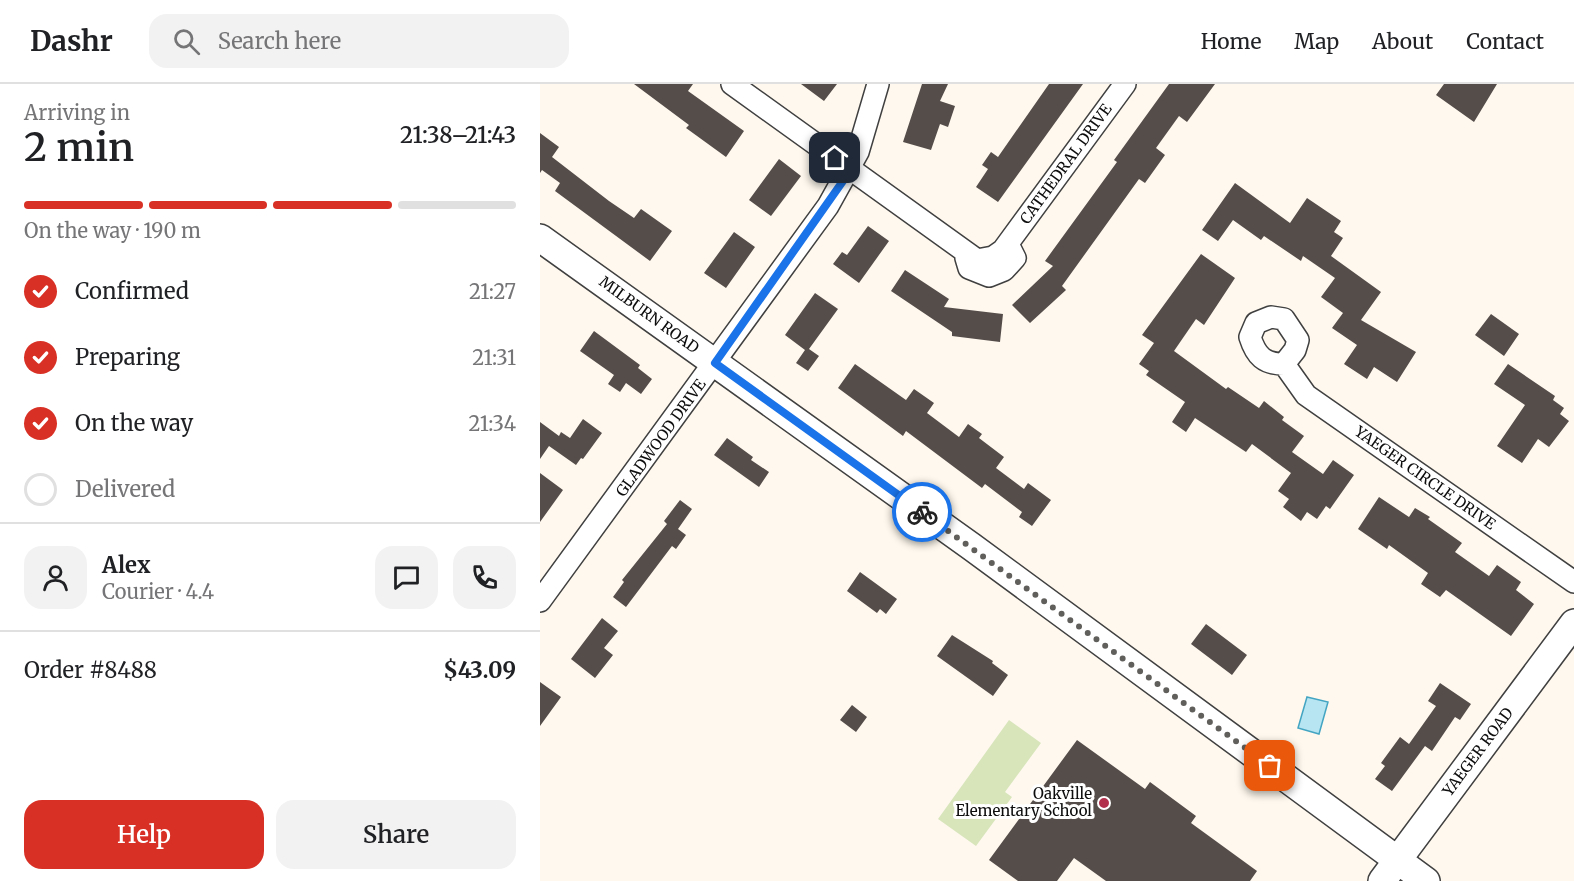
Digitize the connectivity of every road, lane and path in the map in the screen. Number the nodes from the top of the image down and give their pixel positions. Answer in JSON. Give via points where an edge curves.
{"nodes":[{"id":1,"x":732,"y":84,"type":"edge"},
{"id":2,"x":878,"y":84,"type":"edge"},
{"id":3,"x":1125,"y":84,"type":"edge"},
{"id":4,"x":850,"y":169,"type":"junction"},
{"id":5,"x":540,"y":238,"type":"edge"},
{"id":6,"x":715,"y":363,"type":"junction"},
{"id":7,"x":1284,"y":364,"type":"dead end"},
{"id":8,"x":1574,"y":582,"type":"edge"},
{"id":9,"x":540,"y":601,"type":"edge"},
{"id":10,"x":1574,"y":623,"type":"edge"},
{"id":11,"x":1390,"y":871,"type":"edge"},
{"id":12,"x":1426,"y":881,"type":"edge"}],
"edges":[{"from":1,"to":4,"type":"street","name":"CATHEDRAL DRIVE"},
{"from":2,"to":4,"type":"street","name":"GLADWOOD DRIVE"},
{"from":3,"to":4,"type":"street","name":"CATHEDRAL DRIVE","via":[[1008,244],[993,257],[977,260]]},
{"from":4,"to":6,"type":"street","name":"GLADWOOD DRIVE","via":[[828,206]]},
{"from":5,"to":6,"type":"street","name":"MILBURN ROAD"},
{"from":6,"to":9,"type":"street","name":"GLADWOOD DRIVE"},
{"from":6,"to":11,"type":"street","name":"MILBURN ROAD","via":[[990,561]]},
{"from":7,"to":8,"type":"street","name":"YAEGER CIRCLE DRIVE","via":[[1306,395]]},
{"from":10,"to":11,"type":"street","name":"YAEGER ROAD"},
{"from":11,"to":12,"type":"street","name":"MILBURN ROAD"}]}
